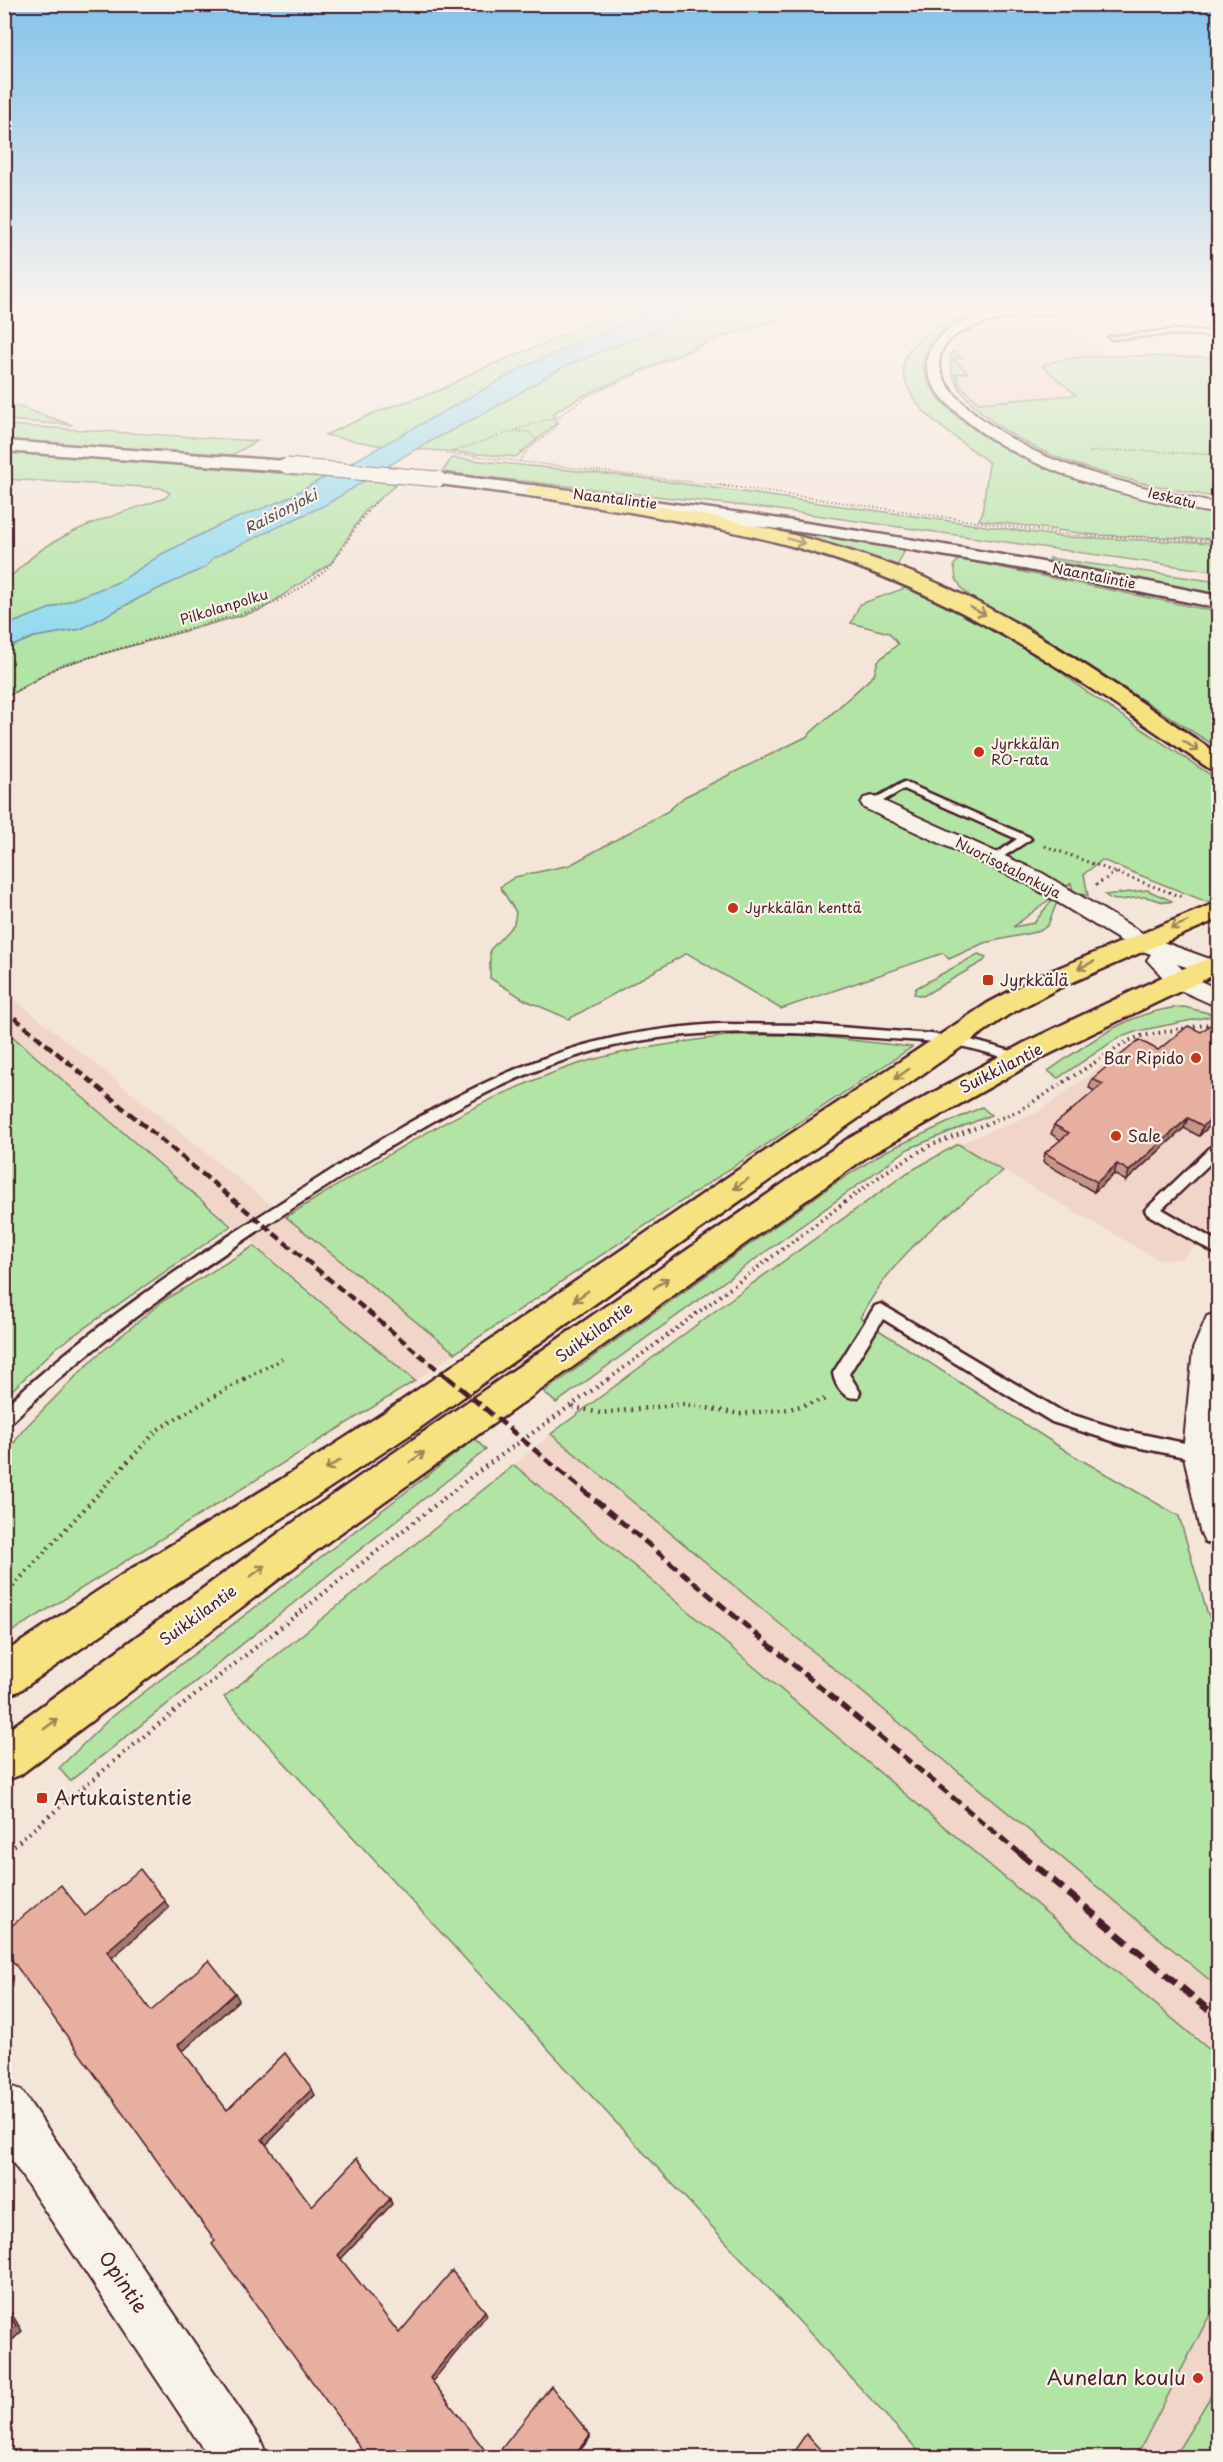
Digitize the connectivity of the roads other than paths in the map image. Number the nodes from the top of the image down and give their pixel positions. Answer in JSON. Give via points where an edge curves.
{"nodes":[{"id":1,"x":978,"y":423,"type":"edge"},
{"id":2,"x":4,"y":446,"type":"edge"},
{"id":3,"x":532,"y":489,"type":"junction"},
{"id":4,"x":1218,"y":509,"type":"edge"},
{"id":5,"x":747,"y":516,"type":"junction"},
{"id":6,"x":1139,"y":567,"type":"dead end"},
{"id":7,"x":1218,"y":602,"type":"edge"},
{"id":8,"x":1218,"y":764,"type":"edge"},
{"id":9,"x":872,"y":803,"type":"joint"},
{"id":10,"x":995,"y":859,"type":"junction"},
{"id":11,"x":1218,"y":909,"type":"edge"},
{"id":12,"x":1140,"y":942,"type":"junction"},
{"id":13,"x":1216,"y":966,"type":"edge"},
{"id":14,"x":1180,"y":981,"type":"junction"},
{"id":15,"x":1218,"y":999,"type":"edge"},
{"id":16,"x":950,"y":1040,"type":"junction"},
{"id":17,"x":1021,"y":1058,"type":"junction"},
{"id":18,"x":1218,"y":1148,"type":"edge"},
{"id":19,"x":1218,"y":1249,"type":"edge"},
{"id":20,"x":1218,"y":1325,"type":"edge"},
{"id":21,"x":852,"y":1392,"type":"road end"},
{"id":22,"x":4,"y":1418,"type":"edge"},
{"id":23,"x":1209,"y":1455,"type":"edge"},
{"id":24,"x":1218,"y":1531,"type":"edge"},
{"id":25,"x":4,"y":1677,"type":"edge"},
{"id":26,"x":4,"y":1760,"type":"edge"},
{"id":27,"x":4,"y":2107,"type":"edge"},
{"id":28,"x":241,"y":2457,"type":"edge"}],
"edges":[{"from":1,"to":4,"type":"street","name":"Ieskatu","via":[[1044,460],[1105,481]]},
{"from":2,"to":3,"type":"main road","name":"Naantalintie","bridge":true,"via":[[287,466]]},
{"from":3,"to":5,"type":"main road","name":"Naantalintie"},
{"from":3,"to":8,"type":"main road","one_way":true,"via":[[778,536],[911,579],[1019,634]]},
{"from":5,"to":6,"type":"main road"},
{"from":5,"to":7,"type":"main road","name":"Naantalintie","via":[[981,554]]},
{"from":9,"to":10,"type":"street","name":"Nuorisotalonkuja"},
{"from":9,"to":10,"type":"lane","via":[[904,784],[1025,839]]},
{"from":10,"to":12,"type":"street","name":"Nuorisotalonkuja"},
{"from":11,"to":12,"type":"main road","one_way":true},
{"from":12,"to":13,"type":"street"},
{"from":12,"to":14,"type":"street"},
{"from":12,"to":16,"type":"main road","one_way":true,"via":[[1049,982]]},
{"from":13,"to":14,"type":"main road","name":"Suikkilantie"},
{"from":14,"to":15,"type":"street"},
{"from":14,"to":17,"type":"main road","name":"Suikkilantie"},
{"from":16,"to":17,"type":"lane"},
{"from":16,"to":22,"type":"lane","via":[[793,1028],[685,1031],[625,1039],[517,1074],[399,1136],[187,1268],[82,1347]]},
{"from":16,"to":25,"type":"main road","one_way":true,"via":[[401,1421],[145,1582]]},
{"from":26,"to":17,"type":"main road","name":"Suikkilantie","one_way":true,"via":[[315,1529],[744,1226],[857,1148]]},
{"from":18,"to":19,"type":"lane","via":[[1152,1210]]},
{"from":20,"to":23,"type":"street","via":[[1209,1349]]},
{"from":21,"to":23,"type":"lane","via":[[841,1373],[881,1310],[1058,1417],[1122,1437]]},
{"from":23,"to":24,"type":"street"},
{"from":27,"to":28,"type":"street","name":"Opintie"}]}
